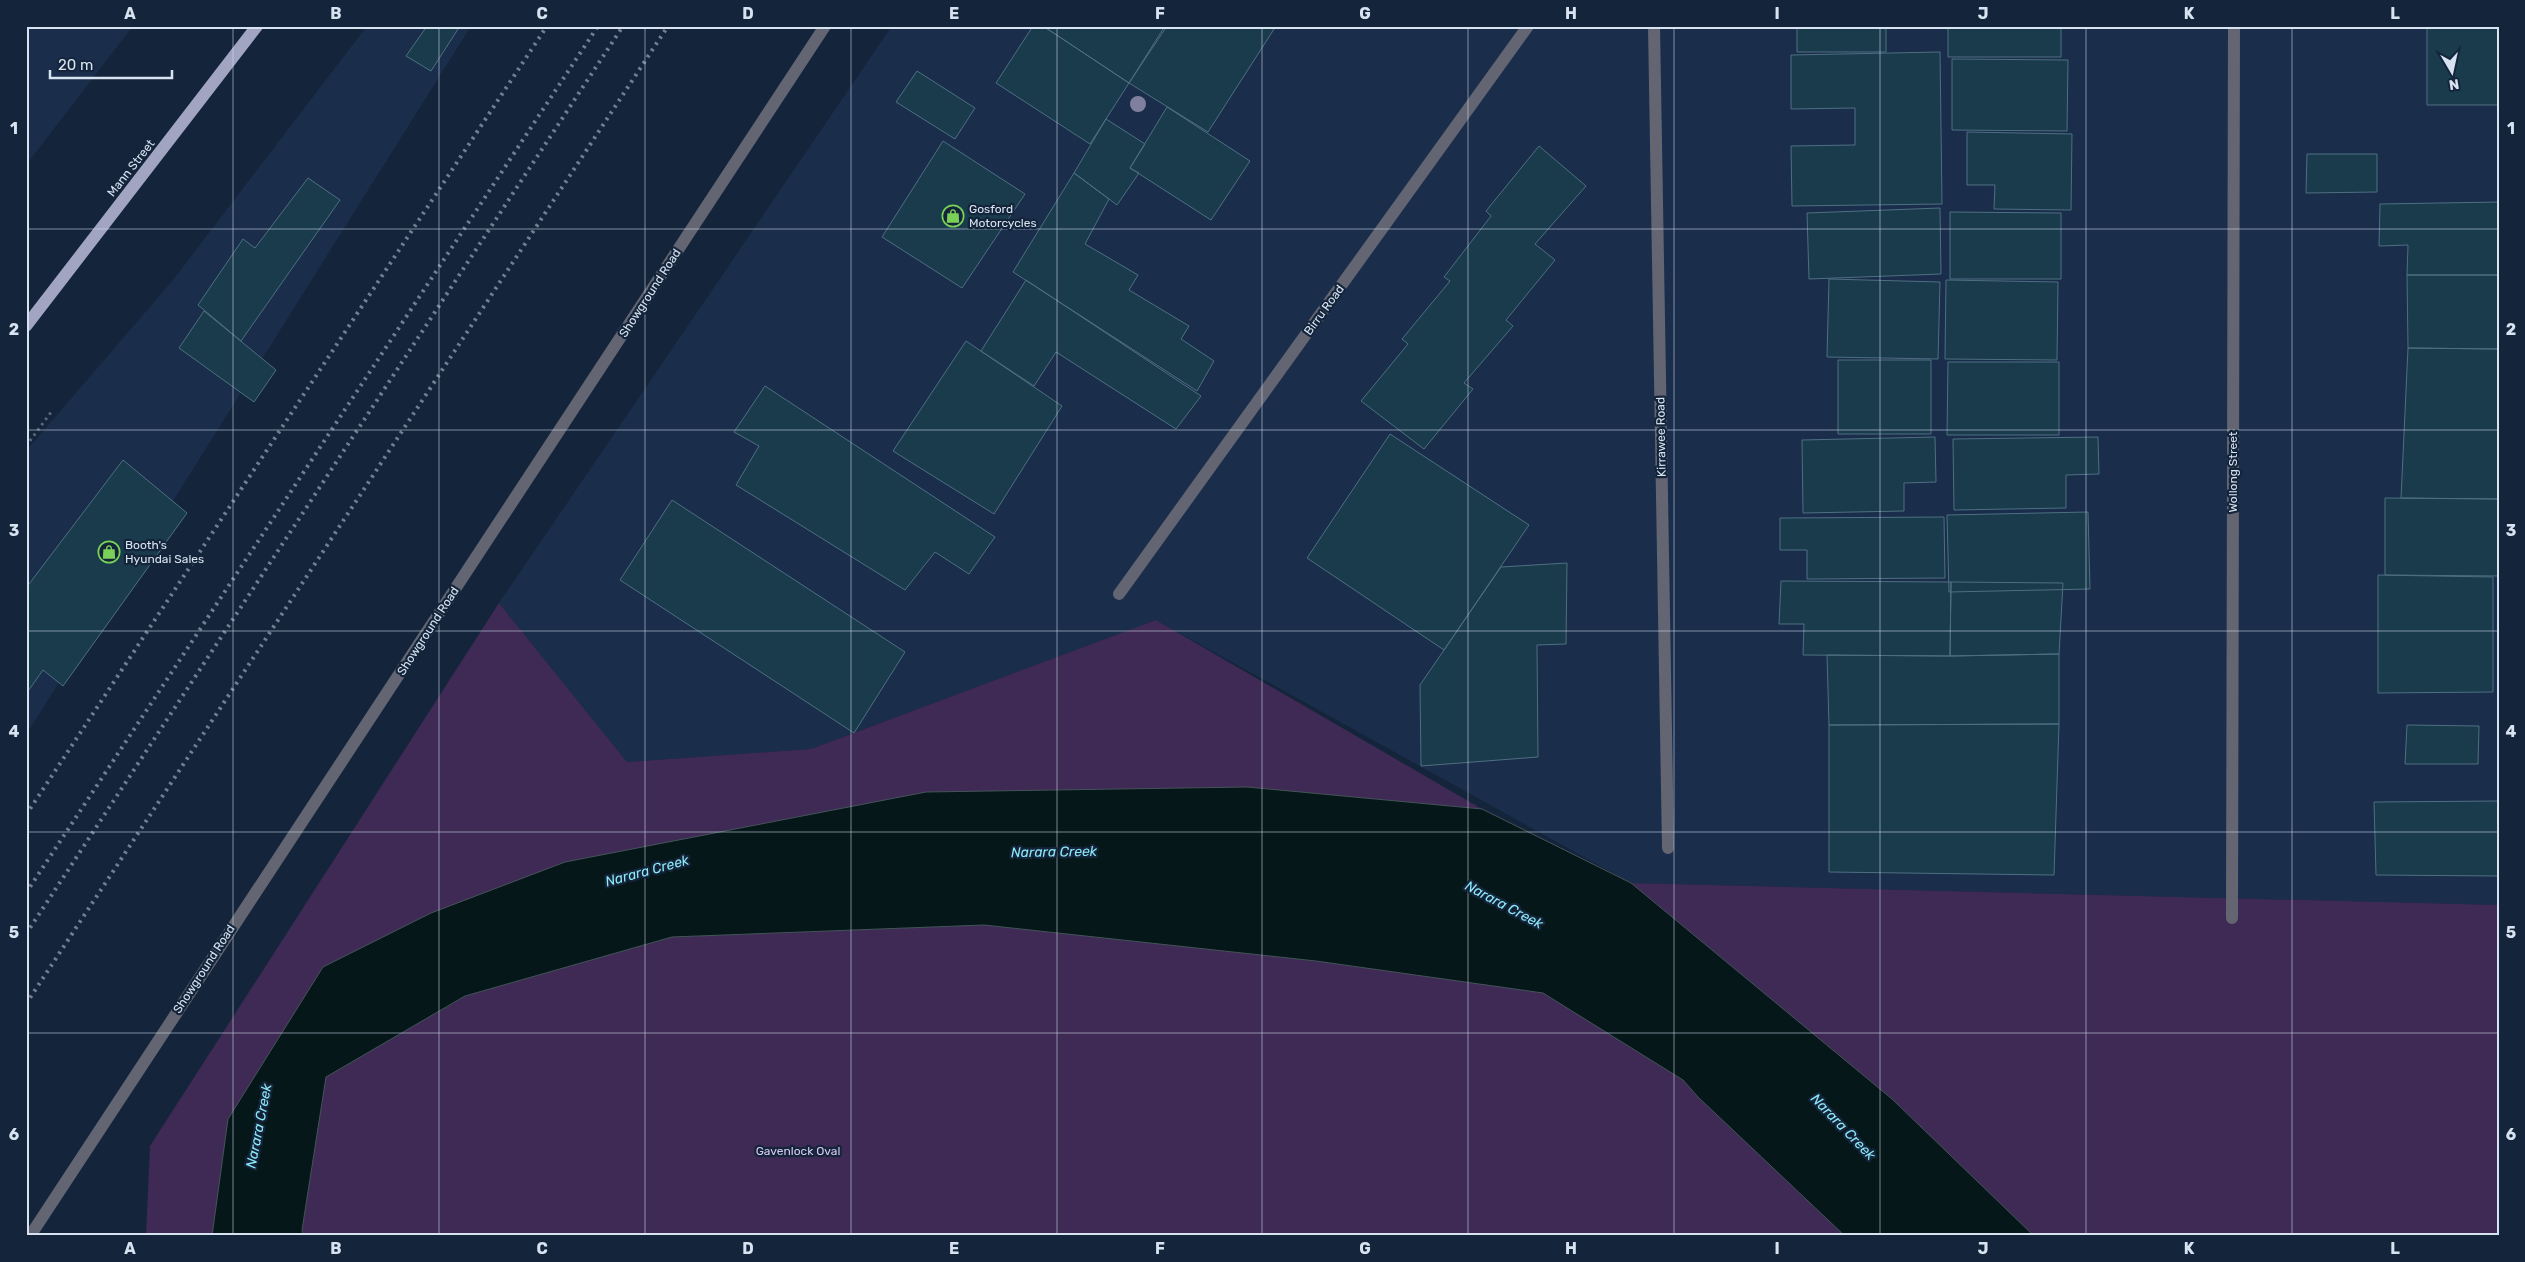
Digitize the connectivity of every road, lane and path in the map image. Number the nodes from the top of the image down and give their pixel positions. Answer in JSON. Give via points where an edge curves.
{"nodes":[{"id":1,"x":257,"y":26,"type":"edge"},
{"id":2,"x":824,"y":26,"type":"edge"},
{"id":3,"x":1528,"y":26,"type":"edge"},
{"id":4,"x":1654,"y":26,"type":"edge"},
{"id":5,"x":2234,"y":26,"type":"edge"},
{"id":6,"x":26,"y":326,"type":"edge"},
{"id":7,"x":52,"y":411,"type":"dead end"},
{"id":8,"x":26,"y":446,"type":"edge"},
{"id":9,"x":1119,"y":594,"type":"dead end"},
{"id":10,"x":1668,"y":848,"type":"dead end"},
{"id":11,"x":2232,"y":918,"type":"dead end"},
{"id":12,"x":30,"y":1236,"type":"edge"}],
"edges":[{"from":1,"to":6,"type":"main road","name":"Mann Street"},
{"from":2,"to":12,"type":"street","name":"Showground Road"},
{"from":3,"to":9,"type":"street","name":"Birru Road"},
{"from":4,"to":10,"type":"street","name":"Kirrawee Road"},
{"from":5,"to":11,"type":"street","name":"Wollong Street"},
{"from":7,"to":8,"type":"path"}]}
